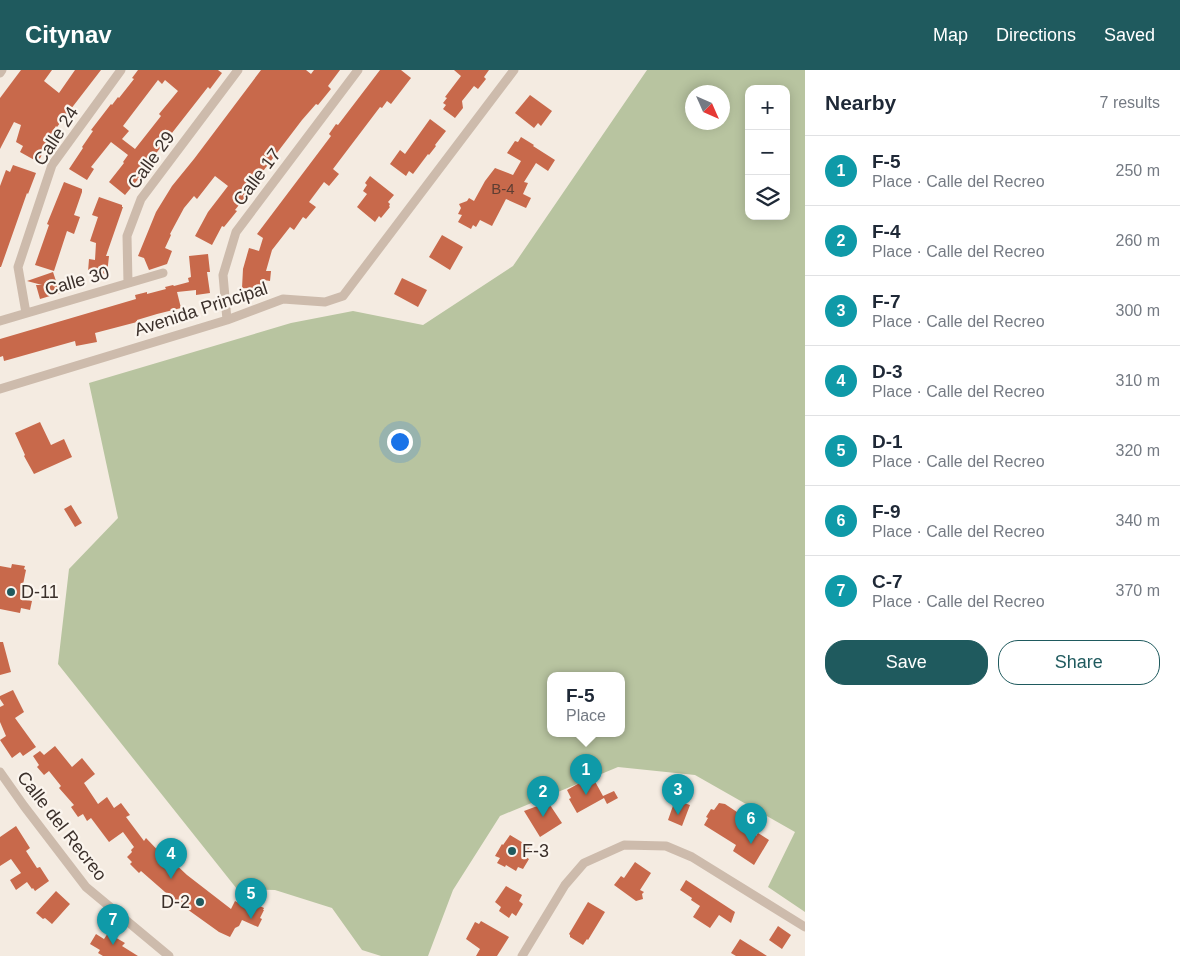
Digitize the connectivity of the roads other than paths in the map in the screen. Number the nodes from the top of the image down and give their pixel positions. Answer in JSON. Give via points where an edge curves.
{"nodes":[{"id":1,"x":122,"y":70,"type":"edge"},
{"id":2,"x":238,"y":70,"type":"edge"},
{"id":3,"x":358,"y":70,"type":"edge"},
{"id":4,"x":514,"y":70,"type":"edge"},
{"id":5,"x":163,"y":273,"type":"dead end"},
{"id":6,"x":128,"y":283,"type":"junction"},
{"id":7,"x":26,"y":313,"type":"junction"},
{"id":8,"x":227,"y":320,"type":"junction"},
{"id":9,"x":0,"y":321,"type":"edge"},
{"id":10,"x":0,"y":389,"type":"edge"},
{"id":11,"x":0,"y":772,"type":"edge"},
{"id":12,"x":805,"y":927,"type":"edge"},
{"id":13,"x":169,"y":956,"type":"edge"},
{"id":14,"x":522,"y":956,"type":"edge"}],
"edges":[{"from":1,"to":7,"type":"street","name":"Calle 24","via":[[52,165],[18,267]]},
{"from":2,"to":6,"type":"street","name":"Calle 29","via":[[141,198],[127,236]]},
{"from":3,"to":8,"type":"street","name":"Calle 17","via":[[236,232],[223,274]]},
{"from":4,"to":8,"type":"street","name":"Avenida Principal","via":[[343,296],[325,302],[283,299]]},
{"from":5,"to":6,"type":"street","name":"Calle 30"},
{"from":6,"to":7,"type":"street","name":"Calle 30"},
{"from":7,"to":9,"type":"street","name":"Calle 30"},
{"from":8,"to":10,"type":"street","name":"Avenida Principal"},
{"from":11,"to":13,"type":"street","name":"Calle del Recreo","via":[[86,886]]},
{"from":12,"to":14,"type":"street","via":[[692,857],[666,846],[624,845],[584,864],[565,885]]}]}
